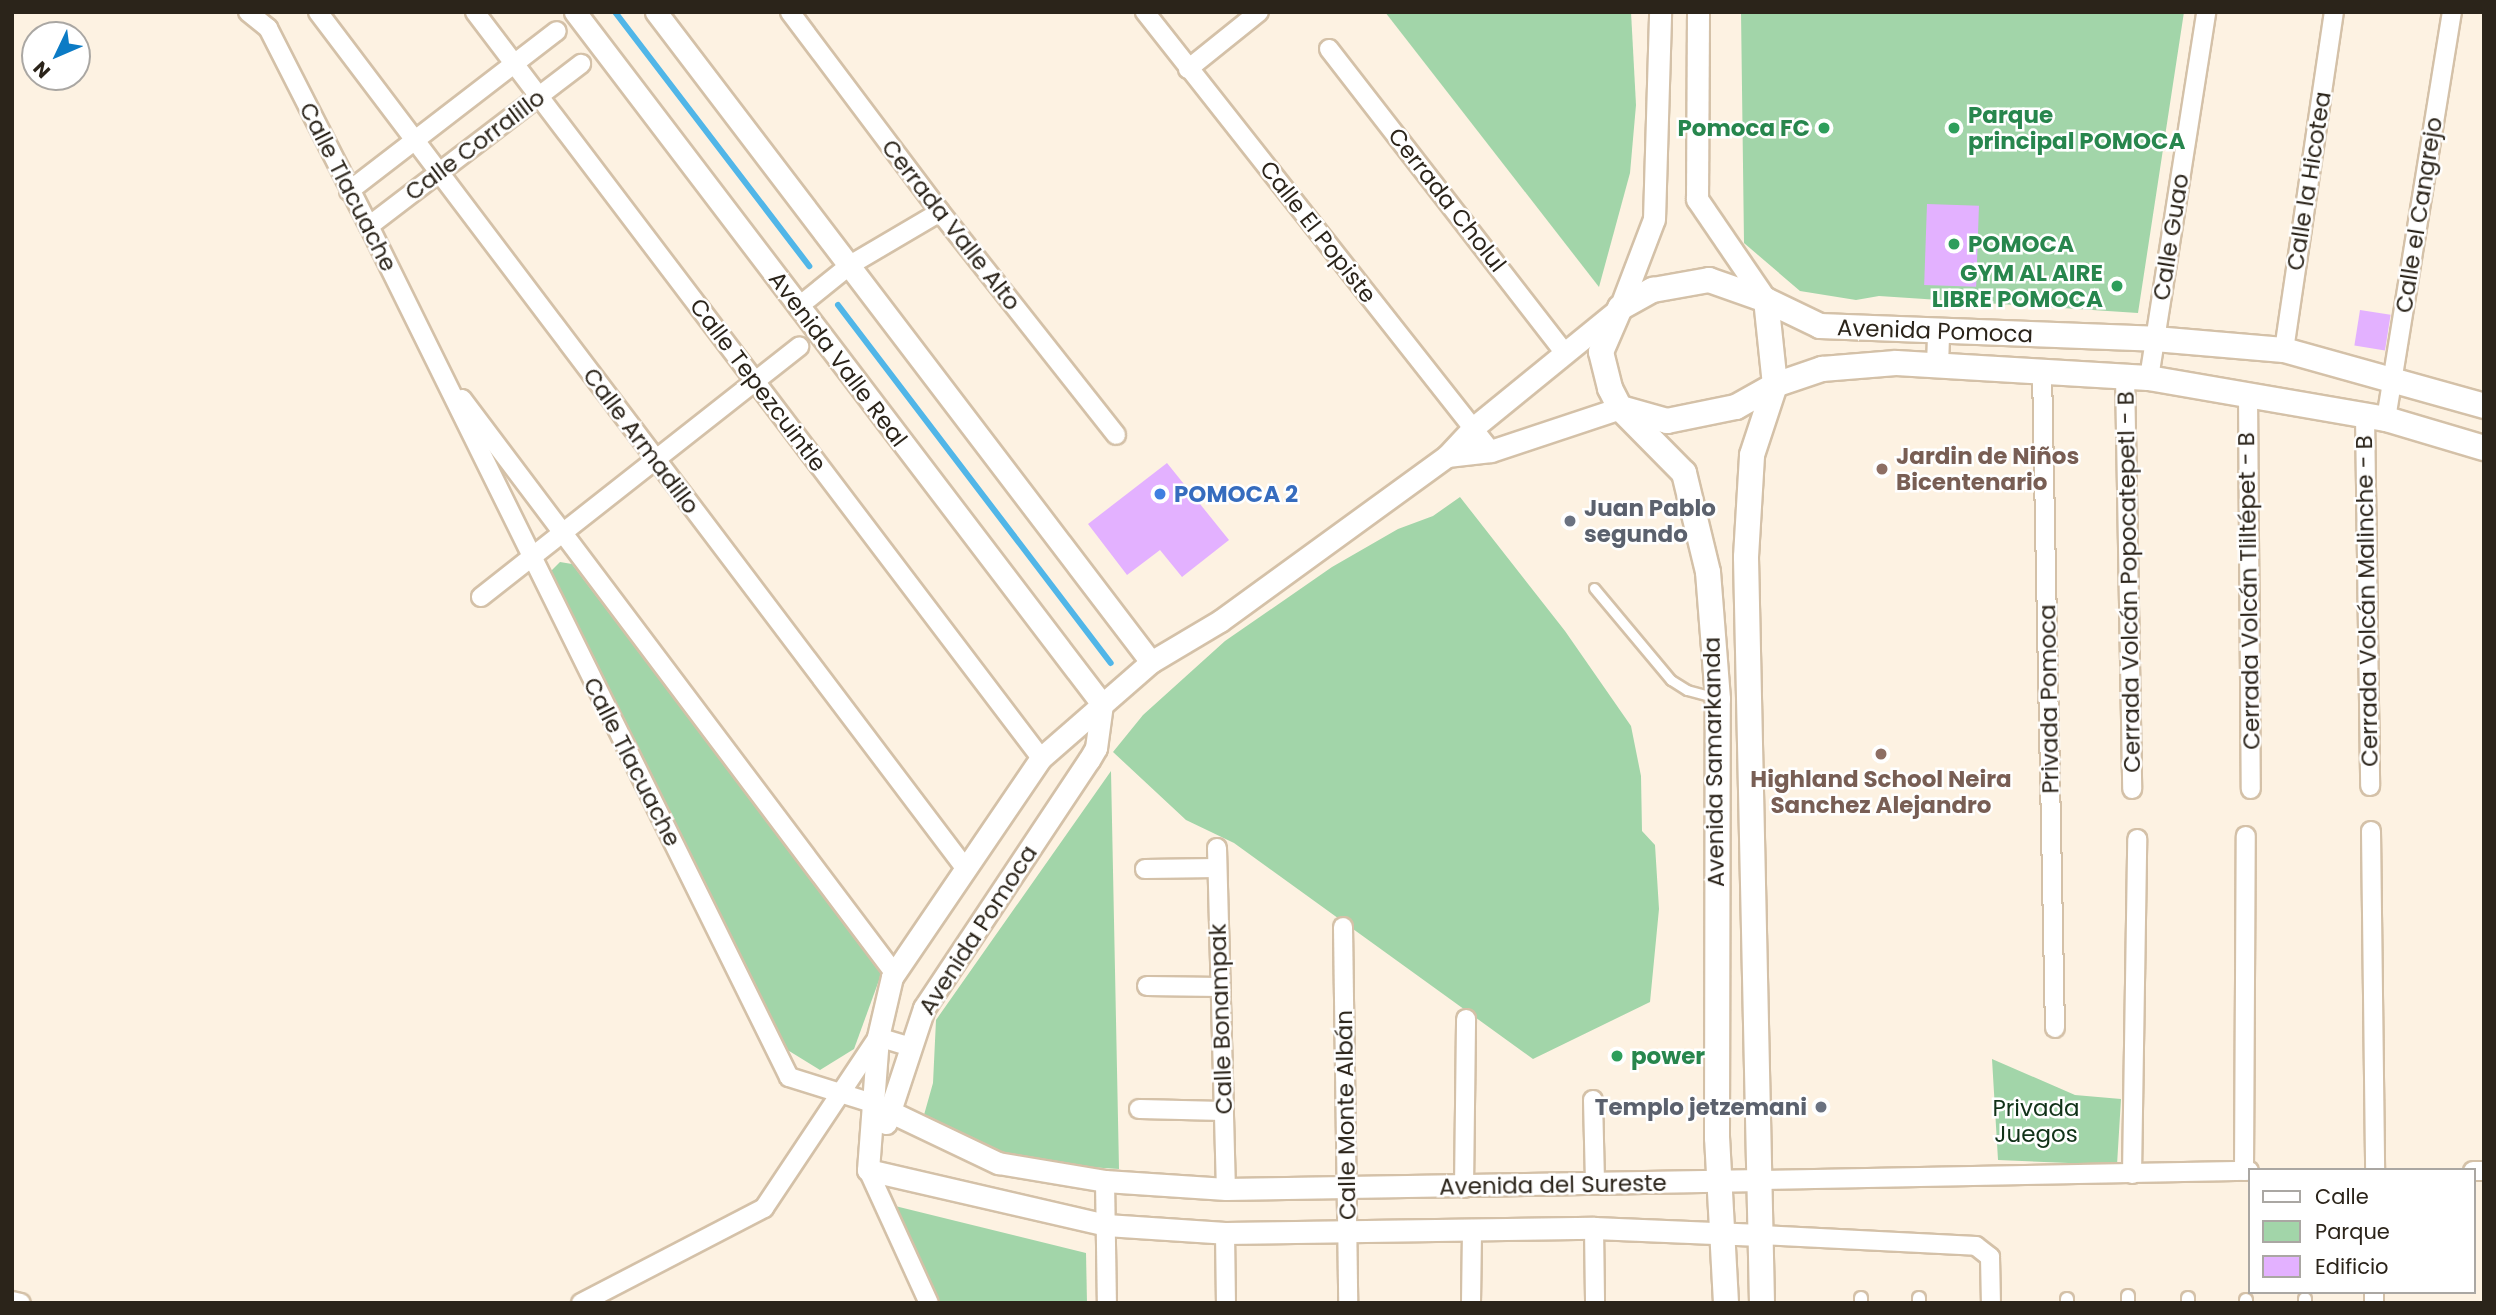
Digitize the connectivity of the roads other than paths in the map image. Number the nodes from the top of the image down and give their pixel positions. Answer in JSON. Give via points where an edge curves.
{"nodes":[{"id":1,"x":248,"y":12,"type":"edge"},
{"id":2,"x":318,"y":12,"type":"edge"},
{"id":3,"x":475,"y":12,"type":"edge"},
{"id":4,"x":575,"y":12,"type":"edge"},
{"id":5,"x":656,"y":12,"type":"edge"},
{"id":6,"x":790,"y":12,"type":"edge"},
{"id":7,"x":1145,"y":12,"type":"edge"},
{"id":8,"x":1259,"y":12,"type":"edge"},
{"id":9,"x":1660,"y":12,"type":"edge"},
{"id":10,"x":1699,"y":12,"type":"edge"},
{"id":11,"x":2206,"y":12,"type":"edge"},
{"id":12,"x":2334,"y":12,"type":"edge"},
{"id":13,"x":2452,"y":12,"type":"edge"},
{"id":14,"x":557,"y":31,"type":"dead end"},
{"id":15,"x":1329,"y":49,"type":"dead end"},
{"id":16,"x":514,"y":64,"type":"junction"},
{"id":17,"x":581,"y":64,"type":"dead end"},
{"id":18,"x":1188,"y":69,"type":"junction"},
{"id":19,"x":539,"y":96,"type":"junction"},
{"id":20,"x":415,"y":140,"type":"junction"},
{"id":21,"x":440,"y":172,"type":"junction"},
{"id":22,"x":349,"y":191,"type":"junction"},
{"id":23,"x":940,"y":212,"type":"junction"},
{"id":24,"x":369,"y":226,"type":"junction"},
{"id":25,"x":850,"y":265,"type":"junction"},
{"id":26,"x":1766,"y":300,"type":"junction"},
{"id":27,"x":798,"y":307,"type":"junction"},
{"id":28,"x":1620,"y":308,"type":"junction"},
{"id":29,"x":1938,"y":331,"type":"junction"},
{"id":30,"x":2155,"y":339,"type":"junction"},
{"id":31,"x":799,"y":347,"type":"dead end"},
{"id":32,"x":2284,"y":350,"type":"junction"},
{"id":33,"x":1564,"y":352,"type":"junction"},
{"id":34,"x":1937,"y":365,"type":"junction"},
{"id":35,"x":439,"y":368,"type":"junction"},
{"id":36,"x":2042,"y":371,"type":"junction"},
{"id":37,"x":2137,"y":376,"type":"junction"},
{"id":38,"x":2392,"y":380,"type":"junction"},
{"id":39,"x":756,"y":381,"type":"junction"},
{"id":40,"x":1775,"y":385,"type":"junction"},
{"id":41,"x":2248,"y":393,"type":"junction"},
{"id":42,"x":2484,"y":406,"type":"edge"},
{"id":43,"x":1620,"y":408,"type":"junction"},
{"id":44,"x":2375,"y":417,"type":"junction"},
{"id":45,"x":1473,"y":428,"type":"junction"},
{"id":46,"x":1116,"y":435,"type":"dead end"},
{"id":47,"x":2484,"y":448,"type":"edge"},
{"id":48,"x":1491,"y":451,"type":"junction"},
{"id":49,"x":1447,"y":456,"type":"junction"},
{"id":50,"x":656,"y":460,"type":"junction"},
{"id":51,"x":562,"y":533,"type":"junction"},
{"id":52,"x":530,"y":559,"type":"junction"},
{"id":53,"x":1594,"y":588,"type":"dead end"},
{"id":54,"x":481,"y":597,"type":"dead end"},
{"id":55,"x":1151,"y":662,"type":"junction"},
{"id":56,"x":1718,"y":699,"type":"junction"},
{"id":57,"x":1102,"y":704,"type":"junction"},
{"id":58,"x":1041,"y":758,"type":"junction"},
{"id":59,"x":2370,"y":786,"type":"dead end"},
{"id":60,"x":2132,"y":789,"type":"dead end"},
{"id":61,"x":2251,"y":789,"type":"dead end"},
{"id":62,"x":2371,"y":831,"type":"dead end"},
{"id":63,"x":2246,"y":836,"type":"dead end"},
{"id":64,"x":2137,"y":839,"type":"dead end"},
{"id":65,"x":1217,"y":848,"type":"dead end"},
{"id":66,"x":1217,"y":868,"type":"junction"},
{"id":67,"x":966,"y":869,"type":"junction"},
{"id":68,"x":1145,"y":869,"type":"dead end"},
{"id":69,"x":1716,"y":895,"type":"junction"},
{"id":70,"x":1753,"y":895,"type":"junction"},
{"id":71,"x":1343,"y":927,"type":"dead end"},
{"id":72,"x":895,"y":974,"type":"junction"},
{"id":73,"x":1147,"y":986,"type":"dead end"},
{"id":74,"x":1220,"y":987,"type":"junction"},
{"id":75,"x":1466,"y":1019,"type":"dead end"},
{"id":76,"x":2055,"y":1028,"type":"dead end"},
{"id":77,"x":878,"y":1037,"type":"junction"},
{"id":78,"x":912,"y":1047,"type":"junction"},
{"id":79,"x":839,"y":1094,"type":"junction"},
{"id":80,"x":1593,"y":1100,"type":"dead end"},
{"id":81,"x":881,"y":1106,"type":"junction"},
{"id":82,"x":1139,"y":1109,"type":"dead end"},
{"id":83,"x":1224,"y":1111,"type":"junction"},
{"id":84,"x":2375,"y":1168,"type":"edge"},
{"id":85,"x":868,"y":1170,"type":"junction"},
{"id":86,"x":2246,"y":1171,"type":"edge"},
{"id":87,"x":2132,"y":1174,"type":"junction"},
{"id":88,"x":1762,"y":1180,"type":"junction"},
{"id":89,"x":1105,"y":1181,"type":"junction"},
{"id":90,"x":1718,"y":1181,"type":"junction"},
{"id":91,"x":1595,"y":1184,"type":"junction"},
{"id":92,"x":1345,"y":1188,"type":"junction"},
{"id":93,"x":1464,"y":1188,"type":"junction"},
{"id":94,"x":1226,"y":1189,"type":"junction"},
{"id":95,"x":1106,"y":1225,"type":"junction"},
{"id":96,"x":1594,"y":1228,"type":"junction"},
{"id":97,"x":1472,"y":1230,"type":"junction"},
{"id":98,"x":1226,"y":1233,"type":"junction"},
{"id":99,"x":1348,"y":1234,"type":"junction"},
{"id":100,"x":1723,"y":1236,"type":"junction"},
{"id":101,"x":1761,"y":1236,"type":"junction"},
{"id":102,"x":12,"y":1301,"type":"edge"},
{"id":103,"x":21,"y":1303,"type":"edge"},
{"id":104,"x":581,"y":1303,"type":"edge"},
{"id":105,"x":929,"y":1303,"type":"edge"},
{"id":106,"x":1107,"y":1303,"type":"edge"},
{"id":107,"x":1226,"y":1303,"type":"edge"},
{"id":108,"x":1348,"y":1303,"type":"edge"},
{"id":109,"x":1472,"y":1303,"type":"edge"},
{"id":110,"x":1595,"y":1303,"type":"edge"},
{"id":111,"x":1726,"y":1303,"type":"edge"},
{"id":112,"x":1762,"y":1303,"type":"edge"},
{"id":113,"x":1991,"y":1303,"type":"edge"}],
"edges":[{"from":1,"to":22,"type":"street","name":"Calle Tlacuache","via":[[268,28]]},
{"from":2,"to":20,"type":"street","name":"Calle Armadillo"},
{"from":3,"to":16,"type":"street","name":"Calle Tepezcuintle"},
{"from":4,"to":27,"type":"street","name":"Avenida Valle Real"},
{"from":5,"to":25,"type":"street"},
{"from":6,"to":23,"type":"street","name":"Cerrada Valle Alto"},
{"from":7,"to":18,"type":"street","name":"Calle El Popiste"},
{"from":8,"to":18,"type":"street"},
{"from":9,"to":28,"type":"street","name":"Avenida Samarkanda","via":[[1654,219]]},
{"from":10,"to":26,"type":"street","name":"Avenida Samarkanda","via":[[1697,199]]},
{"from":11,"to":30,"type":"street","name":"Calle Guao"},
{"from":12,"to":32,"type":"street","name":"Calle la Hicotea"},
{"from":13,"to":38,"type":"street","name":"Calle el Cangrejo"},
{"from":14,"to":16,"type":"street","name":"Calle Corralillo"},
{"from":15,"to":33,"type":"street","name":"Cerrada Cholul"},
{"from":16,"to":19,"type":"street","name":"Calle Tepezcuintle"},
{"from":16,"to":20,"type":"street","name":"Calle Corralillo"},
{"from":17,"to":19,"type":"street","name":"Calle Corralillo"},
{"from":18,"to":45,"type":"street","name":"Calle El Popiste"},
{"from":19,"to":21,"type":"street","name":"Calle Corralillo"},
{"from":19,"to":39,"type":"street","name":"Calle Tepezcuintle"},
{"from":20,"to":21,"type":"street","name":"Calle Armadillo"},
{"from":20,"to":22,"type":"street","name":"Calle Corralillo"},
{"from":21,"to":24,"type":"street","name":"Calle Corralillo"},
{"from":21,"to":50,"type":"street","name":"Calle Armadillo"},
{"from":22,"to":24,"type":"street","name":"Calle Tlacuache"},
{"from":23,"to":25,"type":"street"},
{"from":23,"to":46,"type":"street","name":"Cerrada Valle Alto"},
{"from":24,"to":35,"type":"street","name":"Calle Tlacuache"},
{"from":25,"to":27,"type":"street"},
{"from":25,"to":55,"type":"street"},
{"from":26,"to":28,"type":"main road","name":"Avenida Pomoca","via":[[1710,280],[1653,290]]},
{"from":26,"to":29,"type":"main road","name":"Avenida Pomoca","via":[[1821,327]]},
{"from":26,"to":40,"type":"main road","name":"Avenida Samarkanda"},
{"from":27,"to":57,"type":"street","name":"Avenida Valle Real"},
{"from":28,"to":33,"type":"street","name":"Avenida Pomoca"},
{"from":28,"to":43,"type":"main road","name":"Avenida Samarkanda","via":[[1601,352]]},
{"from":29,"to":30,"type":"main road","name":"Avenida Pomoca"},
{"from":29,"to":34,"type":"street"},
{"from":30,"to":32,"type":"main road","name":"Avenida Pomoca"},
{"from":30,"to":37,"type":"street","name":"Calle Guao"},
{"from":31,"to":39,"type":"street"},
{"from":32,"to":38,"type":"main road","name":"Avenida Pomoca"},
{"from":33,"to":45,"type":"street","name":"Avenida Pomoca"},
{"from":34,"to":36,"type":"main road","name":"Avenida Pomoca"},
{"from":34,"to":40,"type":"main road","name":"Avenida Pomoca","via":[[1822,369]]},
{"from":35,"to":51,"type":"street","name":"Calle Tlacuache"},
{"from":35,"to":52,"type":"street","name":"Calle Tlacuache"},
{"from":36,"to":37,"type":"main road","name":"Avenida Pomoca"},
{"from":36,"to":76,"type":"street","name":"Privada Pomoca"},
{"from":37,"to":41,"type":"main road","name":"Avenida Pomoca"},
{"from":37,"to":60,"type":"street","name":"Cerrada Volcán Popocatepetl - B"},
{"from":38,"to":42,"type":"main road","name":"Avenida Pomoca"},
{"from":38,"to":44,"type":"street","name":"Calle el Cangrejo"},
{"from":39,"to":50,"type":"street"},
{"from":39,"to":58,"type":"street","name":"Calle Tepezcuintle"},
{"from":40,"to":43,"type":"main road","name":"Avenida Pomoca","via":[[1736,407],[1667,421]]},
{"from":40,"to":70,"type":"main road","name":"Avenida Samarkanda","via":[[1752,455],[1746,557]]},
{"from":41,"to":44,"type":"main road","name":"Avenida Pomoca"},
{"from":41,"to":61,"type":"street","name":"Cerrada Volcán Tliltépet - B"},
{"from":43,"to":48,"type":"street","name":"Avenida Pomoca"},
{"from":43,"to":56,"type":"main road","name":"Avenida Samarkanda","via":[[1684,473],[1708,572]]},
{"from":44,"to":47,"type":"main road","name":"Avenida Pomoca"},
{"from":44,"to":59,"type":"street","name":"Cerrada Volcán Malinche - B"},
{"from":45,"to":48,"type":"street","name":"Calle El Popiste"},
{"from":45,"to":49,"type":"street","name":"Avenida Pomoca"},
{"from":48,"to":49,"type":"street","name":"Avenida Pomoca"},
{"from":49,"to":55,"type":"street","name":"Avenida Pomoca","via":[[1220,621]]},
{"from":50,"to":51,"type":"street"},
{"from":50,"to":67,"type":"street","name":"Calle Armadillo"},
{"from":51,"to":52,"type":"street"},
{"from":51,"to":72,"type":"street","name":"Calle Tlacuache"},
{"from":52,"to":54,"type":"street"},
{"from":52,"to":79,"type":"street","name":"Calle Tlacuache","via":[[789,1077]]},
{"from":53,"to":56,"type":"lane","via":[[1671,680]]},
{"from":55,"to":57,"type":"street","name":"Avenida Pomoca"},
{"from":56,"to":69,"type":"main road","name":"Avenida Samarkanda"},
{"from":57,"to":58,"type":"street","name":"Avenida Pomoca"},
{"from":57,"to":78,"type":"street","name":"Avenida Pomoca","via":[[1092,754],[923,1007]]},
{"from":58,"to":67,"type":"street","name":"Avenida Pomoca"},
{"from":62,"to":84,"type":"street"},
{"from":63,"to":86,"type":"street"},
{"from":64,"to":87,"type":"street"},
{"from":65,"to":66,"type":"street","name":"Calle Bonampak"},
{"from":66,"to":68,"type":"street"},
{"from":66,"to":74,"type":"street","name":"Calle Bonampak"},
{"from":67,"to":72,"type":"street","name":"Avenida Pomoca"},
{"from":69,"to":70,"type":"main road"},
{"from":69,"to":90,"type":"main road","name":"Avenida Samarkanda"},
{"from":70,"to":88,"type":"main road","name":"Avenida Samarkanda"},
{"from":71,"to":92,"type":"street","name":"Calle Monte Albán"},
{"from":72,"to":77,"type":"street","name":"Avenida Pomoca"},
{"from":73,"to":74,"type":"street"},
{"from":74,"to":83,"type":"street","name":"Calle Bonampak"},
{"from":75,"to":93,"type":"street"},
{"from":77,"to":78,"type":"street"},
{"from":77,"to":79,"type":"street"},
{"from":77,"to":81,"type":"street","name":"Avenida Pomoca"},
{"from":78,"to":81,"type":"street","name":"Avenida Pomoca"},
{"from":79,"to":81,"type":"street","name":"Calle Tlacuache"},
{"from":79,"to":104,"type":"street","via":[[764,1208]]},
{"from":80,"to":91,"type":"street"},
{"from":81,"to":85,"type":"street","name":"Avenida Pomoca"},
{"from":81,"to":89,"type":"street","name":"Avenida del Sureste","via":[[998,1163]]},
{"from":82,"to":83,"type":"street"},
{"from":83,"to":94,"type":"street","name":"Calle Bonampak"},
{"from":85,"to":95,"type":"street","name":"Avenida del Sureste"},
{"from":85,"to":105,"type":"street"},
{"from":86,"to":87,"type":"street","name":"Avenida del Sureste"},
{"from":87,"to":88,"type":"street","name":"Avenida del Sureste"},
{"from":88,"to":90,"type":"street","name":"Avenida del Sureste"},
{"from":88,"to":101,"type":"main road","name":"Avenida Samarkanda"},
{"from":89,"to":94,"type":"street","name":"Avenida del Sureste"},
{"from":89,"to":95,"type":"street"},
{"from":90,"to":91,"type":"street","name":"Avenida del Sureste"},
{"from":90,"to":100,"type":"main road","name":"Avenida Samarkanda"},
{"from":91,"to":93,"type":"street","name":"Avenida del Sureste"},
{"from":92,"to":93,"type":"street","name":"Avenida del Sureste"},
{"from":92,"to":94,"type":"street","name":"Avenida del Sureste"},
{"from":92,"to":99,"type":"street","name":"Calle Monte Albán"},
{"from":95,"to":98,"type":"street","name":"Avenida del Sureste"},
{"from":95,"to":106,"type":"street"},
{"from":96,"to":97,"type":"street","name":"Avenida del Sureste"},
{"from":96,"to":100,"type":"street","name":"Avenida del Sureste"},
{"from":96,"to":110,"type":"street"},
{"from":97,"to":99,"type":"street","name":"Avenida del Sureste"},
{"from":97,"to":109,"type":"street"},
{"from":98,"to":99,"type":"street","name":"Avenida del Sureste"},
{"from":98,"to":107,"type":"street"},
{"from":99,"to":108,"type":"street","name":"Calle Monte Albán"},
{"from":100,"to":101,"type":"street","name":"Avenida del Sureste"},
{"from":100,"to":111,"type":"main road","name":"Avenida Samarkanda"},
{"from":101,"to":112,"type":"main road","name":"Avenida Samarkanda"},
{"from":101,"to":113,"type":"street","via":[[1976,1246],[1990,1257]]},
{"from":102,"to":103,"type":"street"}]}
